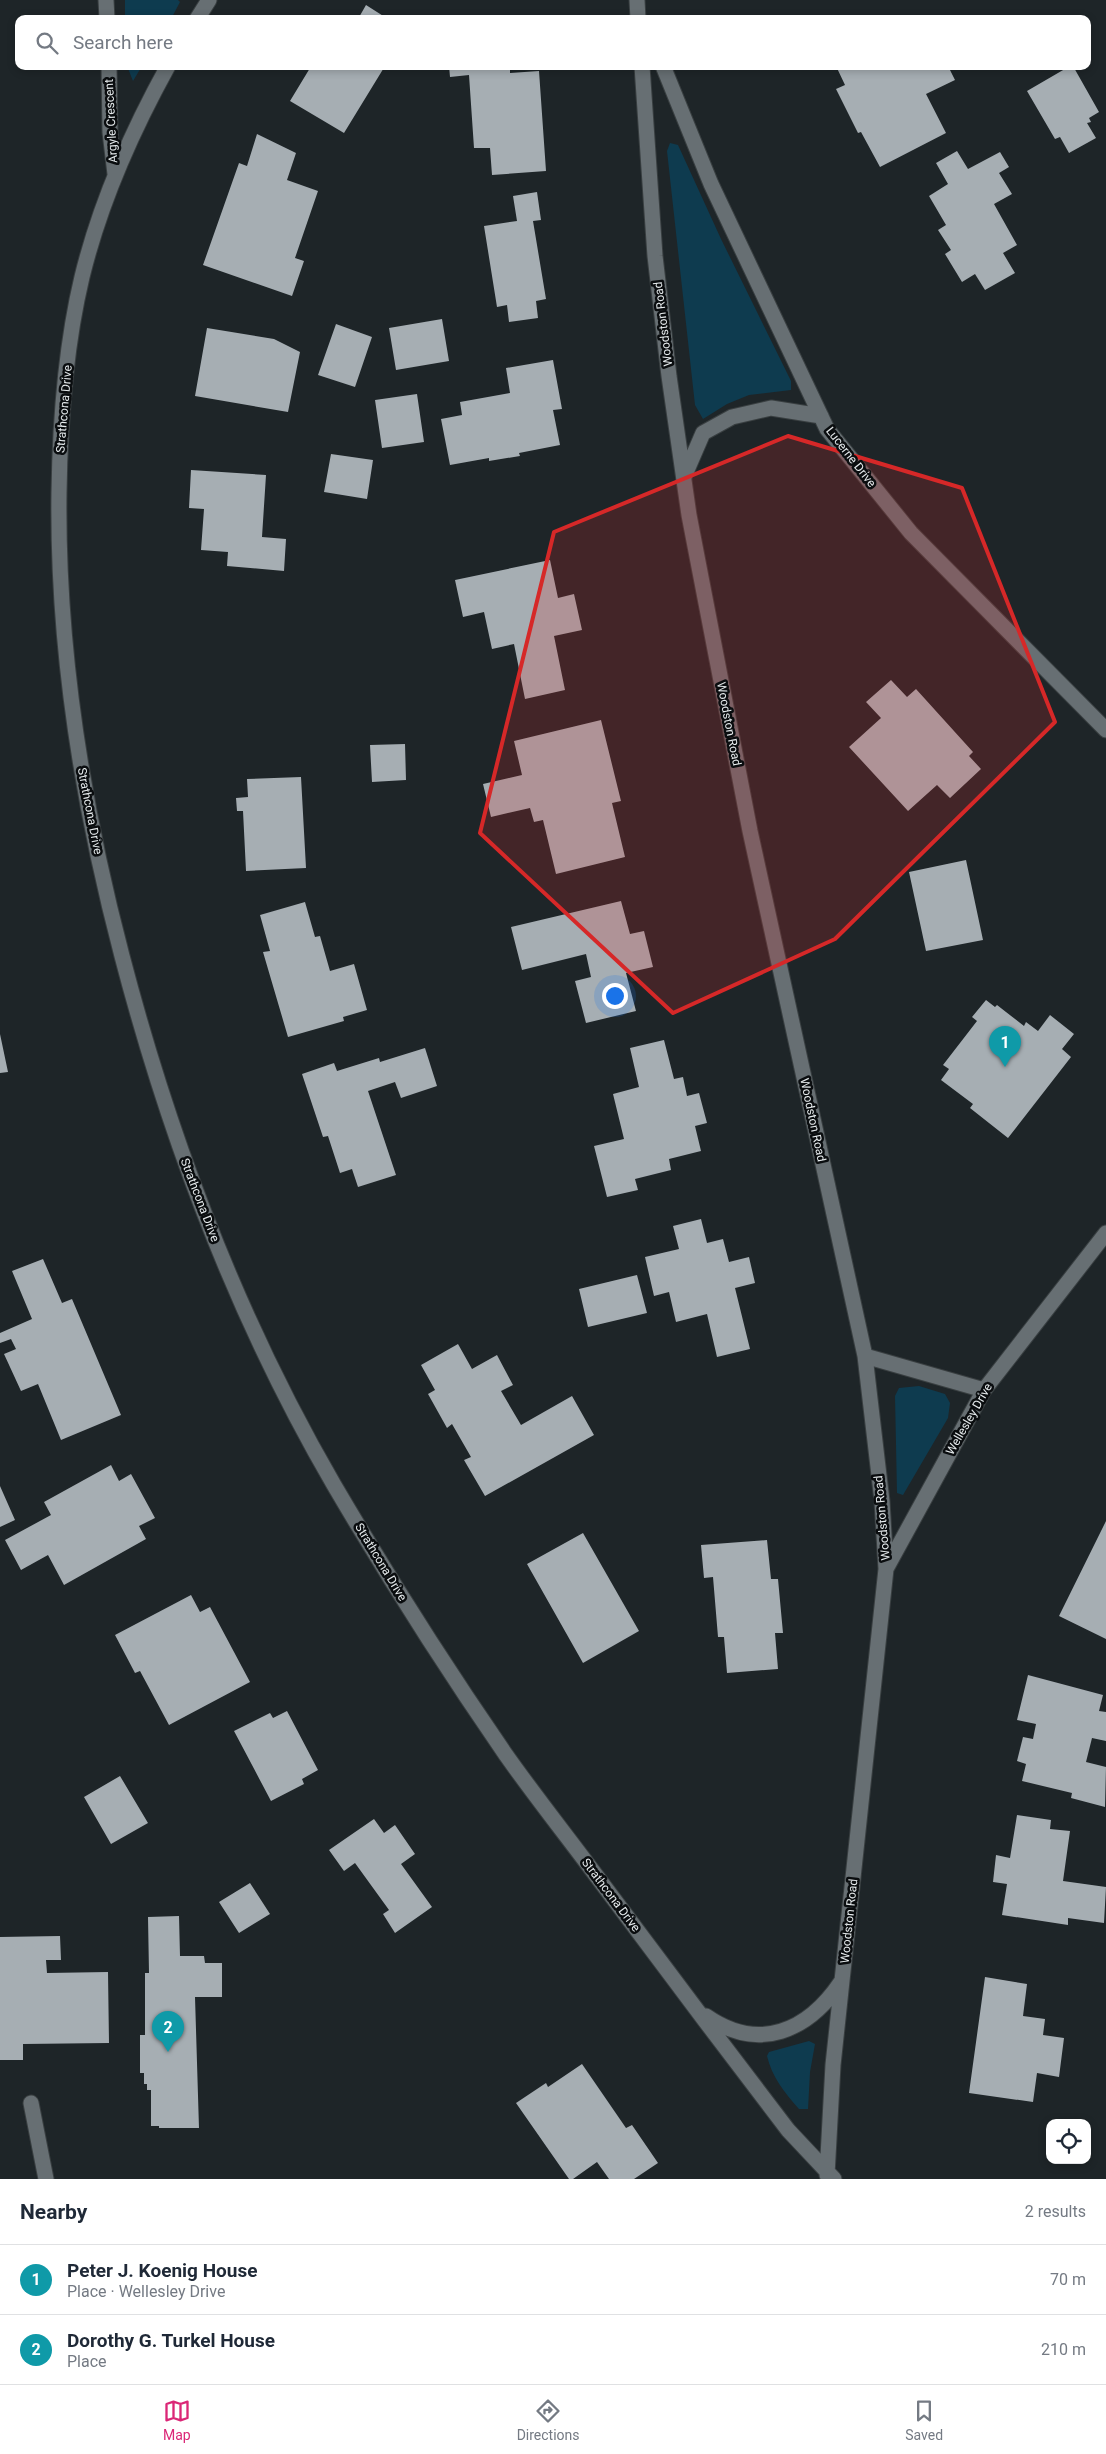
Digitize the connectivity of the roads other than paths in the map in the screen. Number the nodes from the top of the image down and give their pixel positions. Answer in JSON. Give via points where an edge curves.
{"nodes":[{"id":1,"x":106,"y":0,"type":"edge"},
{"id":2,"x":209,"y":0,"type":"edge"},
{"id":3,"x":637,"y":1,"type":"edge"},
{"id":4,"x":107,"y":15,"type":"edge"},
{"id":5,"x":200,"y":15,"type":"edge"},
{"id":6,"x":638,"y":15,"type":"edge"},
{"id":7,"x":642,"y":15,"type":"edge"},
{"id":8,"x":109,"y":70,"type":"edge"},
{"id":9,"x":166,"y":70,"type":"edge"},
{"id":10,"x":642,"y":70,"type":"edge"},
{"id":11,"x":666,"y":70,"type":"edge"},
{"id":12,"x":115,"y":176,"type":"junction"},
{"id":13,"x":821,"y":416,"type":"junction"},
{"id":14,"x":684,"y":477,"type":"junction"},
{"id":15,"x":1106,"y":730,"type":"edge"},
{"id":16,"x":1106,"y":1233,"type":"edge"},
{"id":17,"x":865,"y":1356,"type":"junction"},
{"id":18,"x":984,"y":1390,"type":"junction"},
{"id":19,"x":886,"y":1569,"type":"junction"},
{"id":20,"x":842,"y":1980,"type":"junction"},
{"id":21,"x":695,"y":2007,"type":"junction"},
{"id":22,"x":31,"y":2102,"type":"dead end"},
{"id":23,"x":829,"y":2176,"type":"edge"},
{"id":24,"x":46,"y":2179,"type":"edge"}],
"edges":[{"from":1,"to":4,"type":"street"},
{"from":2,"to":5,"type":"street"},
{"from":3,"to":6,"type":"street"},
{"from":3,"to":7,"type":"street"},
{"from":8,"to":12,"type":"street","name":"Argyle Crescent","via":[[110,132]]},
{"from":9,"to":12,"type":"street","name":"Strathcona Drive","via":[[136,124]]},
{"from":10,"to":14,"type":"street","name":"Woodston Road","via":[[655,256],[668,376]]},
{"from":11,"to":13,"type":"street","name":"Lucerne Drive","via":[[711,184]]},
{"from":12,"to":21,"type":"street","name":"Strathcona Drive","via":[[81,280],[66,366],[60,448],[58,555],[67,676],[83,782],[107,899],[143,1037],[181,1153],[214,1239],[291,1406],[334,1484],[420,1625],[508,1758]]},
{"from":13,"to":14,"type":"street","via":[[771,408],[732,418],[703,433]]},
{"from":13,"to":15,"type":"street","name":"Lucerne Drive","via":[[911,533]]},
{"from":14,"to":17,"type":"street","name":"Woodston Road","via":[[750,832]]},
{"from":16,"to":18,"type":"street","name":"Wellesley Drive"},
{"from":17,"to":18,"type":"street"},
{"from":17,"to":19,"type":"street","name":"Woodston Road","via":[[882,1502]]},
{"from":18,"to":19,"type":"street","name":"Wellesley Drive"},
{"from":19,"to":20,"type":"street","name":"Woodston Road"},
{"from":20,"to":21,"type":"street","via":[[817,2012],[785,2031],[740,2034],[718,2024]]},
{"from":20,"to":23,"type":"street","name":"Woodston Road","via":[[833,2065]]},
{"from":21,"to":23,"type":"street","name":"Strathcona Drive","via":[[788,2130]]},
{"from":22,"to":24,"type":"street"}]}
